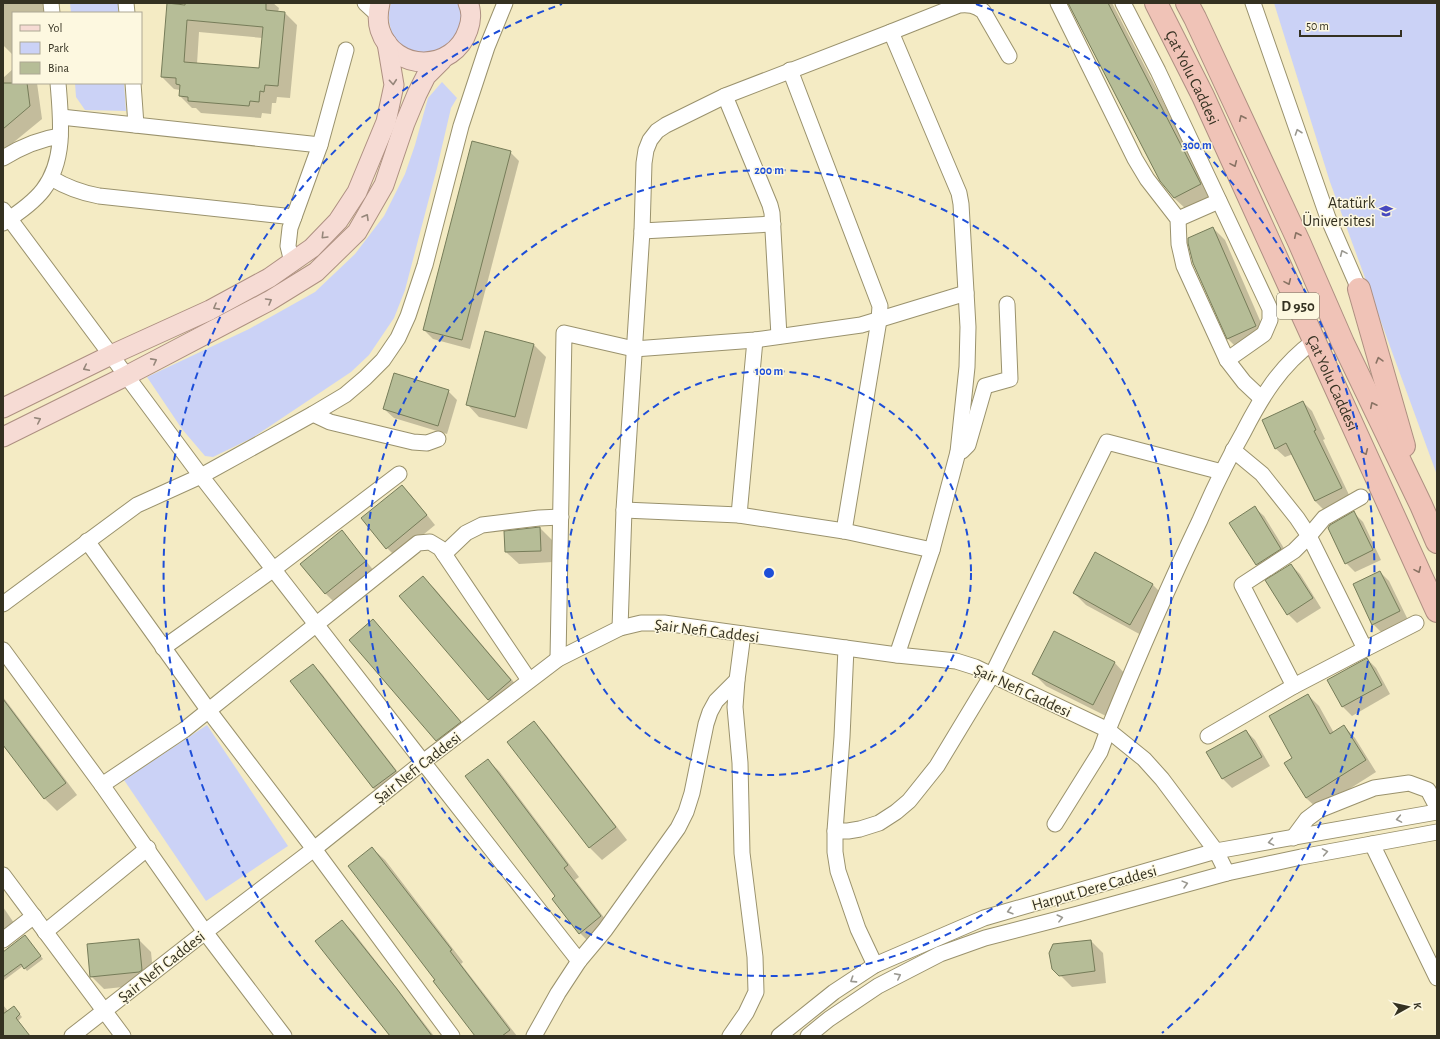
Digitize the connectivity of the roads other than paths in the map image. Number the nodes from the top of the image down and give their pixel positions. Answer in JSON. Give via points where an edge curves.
{"nodes":[{"id":1,"x":505,"y":3,"type":"edge"},
{"id":2,"x":1058,"y":3,"type":"edge"},
{"id":3,"x":1123,"y":3,"type":"edge"},
{"id":4,"x":1156,"y":3,"type":"edge"},
{"id":5,"x":1187,"y":3,"type":"edge"},
{"id":6,"x":1253,"y":3,"type":"edge"},
{"id":7,"x":470,"y":4,"type":"edge"},
{"id":8,"x":374,"y":7,"type":"edge"},
{"id":9,"x":891,"y":32,"type":"junction"},
{"id":10,"x":465,"y":39,"type":"junction"},
{"id":11,"x":387,"y":43,"type":"junction"},
{"id":12,"x":487,"y":47,"type":"junction"},
{"id":13,"x":346,"y":50,"type":"dead end"},
{"id":14,"x":1009,"y":56,"type":"dead end"},
{"id":15,"x":442,"y":60,"type":"junction"},
{"id":16,"x":790,"y":70,"type":"junction"},
{"id":17,"x":58,"y":84,"type":"edge"},
{"id":18,"x":132,"y":84,"type":"edge"},
{"id":19,"x":725,"y":96,"type":"junction"},
{"id":20,"x":61,"y":117,"type":"junction"},
{"id":21,"x":136,"y":126,"type":"junction"},
{"id":22,"x":60,"y":136,"type":"junction"},
{"id":23,"x":320,"y":145,"type":"junction"},
{"id":24,"x":3,"y":158,"type":"edge"},
{"id":25,"x":51,"y":178,"type":"junction"},
{"id":26,"x":1220,"y":201,"type":"junction"},
{"id":27,"x":5,"y":217,"type":"edge"},
{"id":28,"x":294,"y":217,"type":"junction"},
{"id":29,"x":1178,"y":219,"type":"junction"},
{"id":30,"x":773,"y":224,"type":"junction"},
{"id":31,"x":642,"y":231,"type":"junction"},
{"id":32,"x":292,"y":262,"type":"junction"},
{"id":33,"x":1359,"y":289,"type":"joint"},
{"id":34,"x":966,"y":293,"type":"junction"},
{"id":35,"x":1007,"y":304,"type":"dead end"},
{"id":36,"x":879,"y":320,"type":"junction"},
{"id":37,"x":779,"y":336,"type":"junction"},
{"id":38,"x":755,"y":340,"type":"junction"},
{"id":39,"x":1314,"y":341,"type":"junction"},
{"id":40,"x":634,"y":349,"type":"junction"},
{"id":41,"x":111,"y":355,"type":"junction"},
{"id":42,"x":1227,"y":360,"type":"junction"},
{"id":43,"x":126,"y":376,"type":"junction"},
{"id":44,"x":1261,"y":398,"type":"junction"},
{"id":45,"x":3,"y":408,"type":"edge"},
{"id":46,"x":313,"y":414,"type":"junction"},
{"id":47,"x":3,"y":437,"type":"edge"},
{"id":48,"x":438,"y":439,"type":"dead end"},
{"id":49,"x":1233,"y":450,"type":"junction"},
{"id":50,"x":958,"y":452,"type":"junction"},
{"id":51,"x":1222,"y":472,"type":"junction"},
{"id":52,"x":399,"y":474,"type":"dead end"},
{"id":53,"x":201,"y":476,"type":"junction"},
{"id":54,"x":1361,"y":497,"type":"dead end"},
{"id":55,"x":1421,"y":505,"type":"junction"},
{"id":56,"x":624,"y":510,"type":"junction"},
{"id":57,"x":739,"y":515,"type":"junction"},
{"id":58,"x":562,"y":517,"type":"junction"},
{"id":59,"x":844,"y":531,"type":"junction"},
{"id":60,"x":1309,"y":536,"type":"junction"},
{"id":61,"x":87,"y":541,"type":"junction"},
{"id":62,"x":1437,"y":542,"type":"edge"},
{"id":63,"x":932,"y":550,"type":"junction"},
{"id":64,"x":444,"y":554,"type":"junction"},
{"id":65,"x":274,"y":569,"type":"junction"},
{"id":66,"x":3,"y":604,"type":"edge"},
{"id":67,"x":1437,"y":611,"type":"edge"},
{"id":68,"x":317,"y":624,"type":"junction"},
{"id":69,"x":1416,"y":624,"type":"dead end"},
{"id":70,"x":620,"y":628,"type":"junction"},
{"id":71,"x":743,"y":634,"type":"junction"},
{"id":72,"x":163,"y":648,"type":"junction"},
{"id":73,"x":846,"y":648,"type":"junction"},
{"id":74,"x":1365,"y":649,"type":"junction"},
{"id":75,"x":3,"y":650,"type":"edge"},
{"id":76,"x":896,"y":655,"type":"junction"},
{"id":77,"x":558,"y":658,"type":"junction"},
{"id":78,"x":992,"y":675,"type":"junction"},
{"id":79,"x":529,"y":680,"type":"junction"},
{"id":80,"x":737,"y":680,"type":"junction"},
{"id":81,"x":1294,"y":686,"type":"junction"},
{"id":82,"x":208,"y":711,"type":"junction"},
{"id":83,"x":1108,"y":730,"type":"junction"},
{"id":84,"x":1208,"y":736,"type":"dead end"},
{"id":85,"x":422,"y":762,"type":"junction"},
{"id":86,"x":102,"y":785,"type":"junction"},
{"id":87,"x":1437,"y":807,"type":"edge"},
{"id":88,"x":1437,"y":812,"type":"edge"},
{"id":89,"x":1055,"y":824,"type":"dead end"},
{"id":90,"x":835,"y":831,"type":"junction"},
{"id":91,"x":1437,"y":832,"type":"edge"},
{"id":92,"x":1293,"y":838,"type":"junction"},
{"id":93,"x":1372,"y":844,"type":"junction"},
{"id":94,"x":148,"y":848,"type":"junction"},
{"id":95,"x":314,"y":849,"type":"junction"},
{"id":96,"x":1216,"y":852,"type":"junction"},
{"id":97,"x":1227,"y":873,"type":"junction"},
{"id":98,"x":3,"y":875,"type":"edge"},
{"id":99,"x":34,"y":916,"type":"junction"},
{"id":100,"x":45,"y":932,"type":"junction"},
{"id":101,"x":205,"y":932,"type":"junction"},
{"id":102,"x":3,"y":940,"type":"edge"},
{"id":103,"x":579,"y":961,"type":"junction"},
{"id":104,"x":875,"y":965,"type":"junction"},
{"id":105,"x":1437,"y":978,"type":"edge"},
{"id":106,"x":104,"y":1011,"type":"junction"},
{"id":107,"x":72,"y":1036,"type":"edge"},
{"id":108,"x":123,"y":1036,"type":"edge"},
{"id":109,"x":284,"y":1036,"type":"edge"},
{"id":110,"x":452,"y":1036,"type":"edge"},
{"id":111,"x":534,"y":1036,"type":"edge"},
{"id":112,"x":730,"y":1036,"type":"edge"},
{"id":113,"x":779,"y":1036,"type":"edge"},
{"id":114,"x":808,"y":1036,"type":"edge"}],
"edges":[{"from":1,"to":12,"type":"street"},
{"from":2,"to":29,"type":"street","via":[[1135,159]]},
{"from":3,"to":26,"type":"street"},
{"from":4,"to":39,"type":"highway","name":"Çat Yolu Caddesi","number":"D 950","one_way":true,"via":[[1203,96]]},
{"from":55,"to":5,"type":"highway","name":"Çat Yolu Caddesi","number":"D 950","one_way":true,"via":[[1343,343],[1300,242]]},
{"from":33,"to":6,"type":"street","one_way":true,"via":[[1328,218]]},
{"from":7,"to":10,"type":"main road","via":[[470,23]]},
{"from":8,"to":11,"type":"main road","via":[[380,30]]},
{"from":9,"to":14,"type":"street","via":[[967,4],[983,11]]},
{"from":9,"to":16,"type":"street"},
{"from":9,"to":34,"type":"street","via":[[959,193]]},
{"from":10,"to":12,"type":"street"},
{"from":10,"to":15,"type":"main road","via":[[455,51]]},
{"from":11,"to":15,"type":"main road","via":[[397,54],[410,60],[426,63]]},
{"from":11,"to":32,"type":"main road","one_way":true,"via":[[394,85],[386,122],[357,192],[338,221],[312,248]]},
{"from":12,"to":46,"type":"street","via":[[461,126],[425,265],[398,338],[383,360],[365,378]]},
{"from":13,"to":23,"type":"street"},
{"from":43,"to":15,"type":"main road","one_way":true,"via":[[269,301],[316,272],[357,232],[384,185],[420,88],[426,76]]},
{"from":16,"to":19,"type":"street"},
{"from":16,"to":36,"type":"street","via":[[878,299]]},
{"from":17,"to":20,"type":"street"},
{"from":18,"to":21,"type":"street"},
{"from":19,"to":30,"type":"street","via":[[770,205]]},
{"from":19,"to":31,"type":"street","via":[[666,125],[650,140],[644,163]]},
{"from":20,"to":21,"type":"street"},
{"from":20,"to":22,"type":"street"},
{"from":21,"to":23,"type":"street"},
{"from":22,"to":24,"type":"street","via":[[29,144]]},
{"from":22,"to":25,"type":"street","via":[[57,160]]},
{"from":23,"to":28,"type":"street"},
{"from":25,"to":27,"type":"street","via":[[25,207]]},
{"from":25,"to":28,"type":"street","via":[[78,191],[99,196]]},
{"from":26,"to":29,"type":"street"},
{"from":26,"to":42,"type":"street","via":[[1268,304],[1270,315],[1268,328],[1264,334]]},
{"from":27,"to":41,"type":"street"},
{"from":28,"to":32,"type":"street","via":[[288,237]]},
{"from":29,"to":42,"type":"street","via":[[1178,244],[1184,266]]},
{"from":30,"to":31,"type":"street"},
{"from":30,"to":37,"type":"street"},
{"from":31,"to":40,"type":"street"},
{"from":32,"to":41,"type":"main road","one_way":true,"via":[[269,278],[210,310]]},
{"from":55,"to":33,"type":"highway","one_way":true},
{"from":34,"to":36,"type":"street"},
{"from":34,"to":50,"type":"street","via":[[967,367]]},
{"from":35,"to":50,"type":"street","via":[[1010,379],[985,386],[968,445],[966,449]]},
{"from":36,"to":37,"type":"street","via":[[861,325]]},
{"from":36,"to":59,"type":"street"},
{"from":37,"to":38,"type":"street"},
{"from":38,"to":40,"type":"street"},
{"from":38,"to":57,"type":"street"},
{"from":39,"to":44,"type":"street","via":[[1292,360]]},
{"from":39,"to":67,"type":"highway","name":"Çat Yolu Caddesi","number":"D 950","one_way":true},
{"from":40,"to":56,"type":"street"},
{"from":40,"to":58,"type":"street","via":[[564,333]]},
{"from":41,"to":43,"type":"street"},
{"from":41,"to":45,"type":"main road","one_way":true},
{"from":42,"to":44,"type":"street","via":[[1244,382]]},
{"from":47,"to":43,"type":"main road","one_way":true},
{"from":43,"to":53,"type":"street"},
{"from":44,"to":49,"type":"street"},
{"from":46,"to":48,"type":"street","via":[[330,422],[413,442],[427,443]]},
{"from":46,"to":53,"type":"street"},
{"from":49,"to":51,"type":"street"},
{"from":49,"to":60,"type":"street","via":[[1262,474]]},
{"from":50,"to":63,"type":"street"},
{"from":51,"to":78,"type":"street","via":[[1107,442]]},
{"from":51,"to":83,"type":"street","via":[[1165,593]]},
{"from":52,"to":65,"type":"street"},
{"from":53,"to":61,"type":"street","via":[[137,505]]},
{"from":53,"to":65,"type":"street"},
{"from":54,"to":60,"type":"street","via":[[1324,518]]},
{"from":55,"to":62,"type":"highway","name":"Çat Yolu Caddesi","number":"D 950"},
{"from":56,"to":57,"type":"street"},
{"from":56,"to":70,"type":"street"},
{"from":57,"to":59,"type":"street"},
{"from":58,"to":64,"type":"street","via":[[482,525],[466,533]]},
{"from":58,"to":77,"type":"street"},
{"from":59,"to":63,"type":"street"},
{"from":60,"to":74,"type":"street"},
{"from":60,"to":81,"type":"street","via":[[1294,551],[1242,585]]},
{"from":61,"to":66,"type":"street"},
{"from":61,"to":72,"type":"street"},
{"from":63,"to":76,"type":"street"},
{"from":64,"to":68,"type":"street","via":[[436,544],[418,543]]},
{"from":64,"to":79,"type":"street"},
{"from":65,"to":68,"type":"street"},
{"from":65,"to":72,"type":"street"},
{"from":68,"to":82,"type":"street"},
{"from":68,"to":85,"type":"street"},
{"from":69,"to":74,"type":"street"},
{"from":70,"to":71,"type":"street","name":"Şair Nefi Caddesi","via":[[654,622]]},
{"from":70,"to":77,"type":"street","name":"Şair Nefi Caddesi"},
{"from":71,"to":73,"type":"street","name":"Şair Nefi Caddesi"},
{"from":71,"to":80,"type":"street"},
{"from":72,"to":82,"type":"street"},
{"from":73,"to":76,"type":"street","name":"Şair Nefi Caddesi"},
{"from":73,"to":90,"type":"street"},
{"from":74,"to":81,"type":"street"},
{"from":75,"to":86,"type":"street"},
{"from":76,"to":78,"type":"street","name":"Şair Nefi Caddesi","via":[[956,661]]},
{"from":77,"to":79,"type":"street","name":"Şair Nefi Caddesi"},
{"from":78,"to":83,"type":"street","name":"Şair Nefi Caddesi"},
{"from":78,"to":90,"type":"street","via":[[937,766],[909,802],[879,823],[860,829]]},
{"from":79,"to":85,"type":"street","name":"Şair Nefi Caddesi"},
{"from":80,"to":103,"type":"street","via":[[716,701],[710,712],[692,793],[678,828],[605,930]]},
{"from":80,"to":112,"type":"street","via":[[735,707],[740,763],[742,854],[755,957],[756,992],[746,1013]]},
{"from":81,"to":84,"type":"street"},
{"from":82,"to":86,"type":"street"},
{"from":82,"to":95,"type":"street"},
{"from":83,"to":89,"type":"street","via":[[1097,756]]},
{"from":83,"to":96,"type":"street","name":"Şair Nefi Caddesi","via":[[1144,758]]},
{"from":85,"to":95,"type":"street","name":"Şair Nefi Caddesi"},
{"from":85,"to":103,"type":"street"},
{"from":86,"to":94,"type":"street"},
{"from":87,"to":92,"type":"street","via":[[1428,790],[1409,783],[1374,788],[1319,810],[1307,819]]},
{"from":88,"to":92,"type":"street","name":"Harput Dere Caddesi","one_way":true},
{"from":90,"to":104,"type":"street","via":[[838,871],[858,929]]},
{"from":91,"to":93,"type":"street","name":"Harput Dere Caddesi"},
{"from":92,"to":96,"type":"street","name":"Harput Dere Caddesi","one_way":true},
{"from":97,"to":93,"type":"street","name":"Harput Dere Caddesi","one_way":true},
{"from":93,"to":105,"type":"street"},
{"from":94,"to":100,"type":"street"},
{"from":94,"to":101,"type":"street"},
{"from":95,"to":101,"type":"street","name":"Şair Nefi Caddesi"},
{"from":95,"to":110,"type":"street"},
{"from":96,"to":97,"type":"street","name":"Şair Nefi Caddesi"},
{"from":96,"to":104,"type":"street","name":"Harput Dere Caddesi","one_way":true,"via":[[984,918]]},
{"from":114,"to":97,"type":"street","name":"Harput Dere Caddesi","one_way":true,"via":[[878,986],[940,954],[985,938]]},
{"from":98,"to":99,"type":"street"},
{"from":99,"to":100,"type":"street"},
{"from":99,"to":102,"type":"street"},
{"from":100,"to":106,"type":"street"},
{"from":101,"to":106,"type":"street","name":"Şair Nefi Caddesi"},
{"from":101,"to":109,"type":"street"},
{"from":103,"to":111,"type":"street"},
{"from":104,"to":113,"type":"street","name":"Harput Dere Caddesi","one_way":true,"via":[[834,992]]},
{"from":106,"to":107,"type":"street","name":"Şair Nefi Caddesi"},
{"from":106,"to":108,"type":"street"}]}
